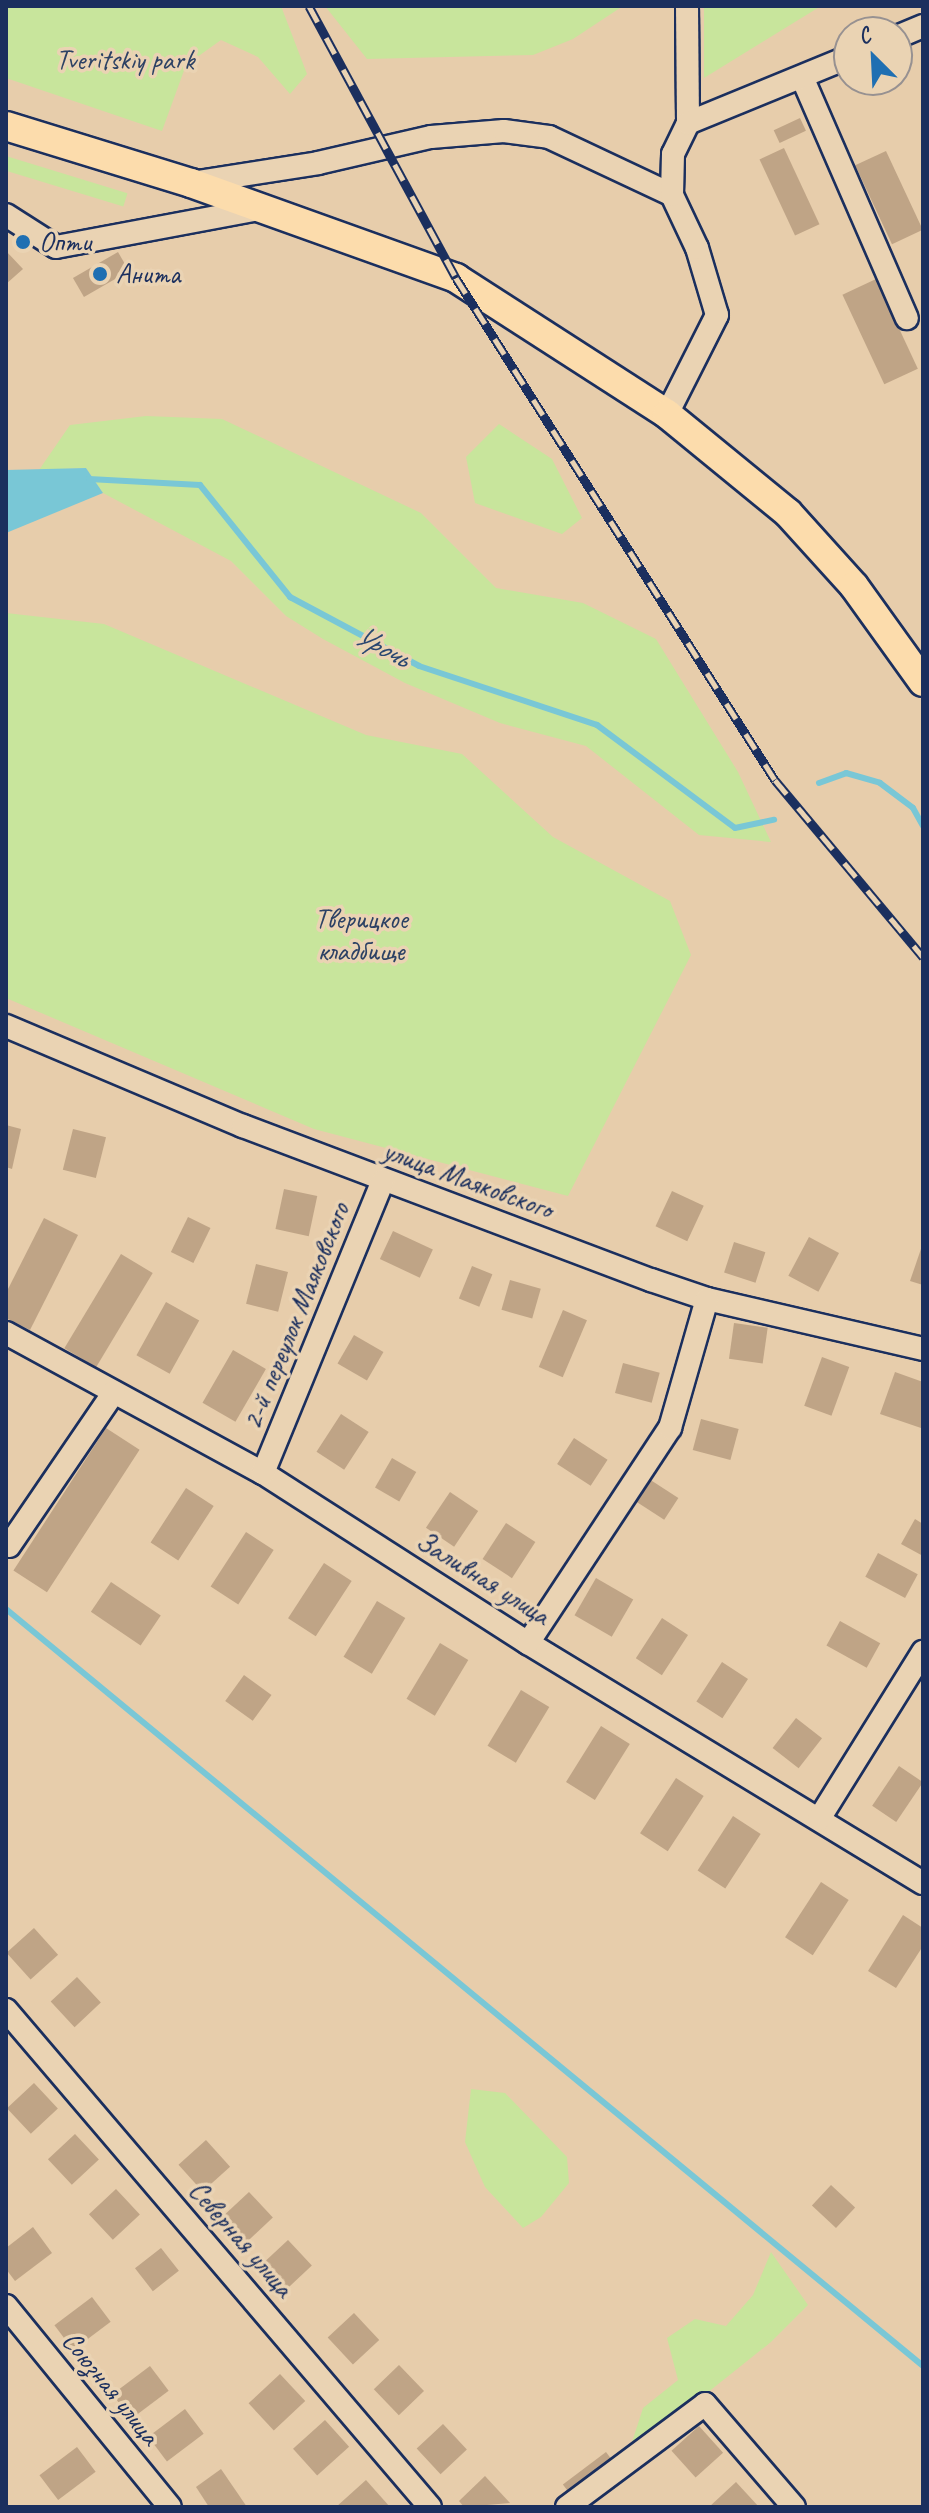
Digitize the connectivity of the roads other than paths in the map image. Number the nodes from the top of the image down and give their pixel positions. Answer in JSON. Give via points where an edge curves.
{"nodes":[{"id":1,"x":687,"y":6,"type":"edge"},
{"id":2,"x":833,"y":64,"type":"edge"},
{"id":3,"x":802,"y":77,"type":"junction"},
{"id":4,"x":688,"y":123,"type":"junction"},
{"id":5,"x":6,"y":126,"type":"edge"},
{"id":6,"x":191,"y":183,"type":"junction"},
{"id":7,"x":672,"y":195,"type":"junction"},
{"id":8,"x":265,"y":208,"type":"junction"},
{"id":9,"x":6,"y":215,"type":"edge"},
{"id":10,"x":907,"y":318,"type":"dead end"},
{"id":11,"x":667,"y":414,"type":"junction"},
{"id":12,"x":923,"y":682,"type":"edge"},
{"id":13,"x":6,"y":1026,"type":"edge"},
{"id":14,"x":383,"y":1181,"type":"junction"},
{"id":15,"x":707,"y":1299,"type":"junction"},
{"id":16,"x":6,"y":1333,"type":"edge"},
{"id":17,"x":923,"y":1349,"type":"edge"},
{"id":18,"x":114,"y":1392,"type":"junction"},
{"id":19,"x":263,"y":1473,"type":"junction"},
{"id":20,"x":9,"y":1546,"type":"dead end"},
{"id":21,"x":528,"y":1643,"type":"junction"},
{"id":22,"x":923,"y":1652,"type":"edge"},
{"id":23,"x":819,"y":1819,"type":"junction"},
{"id":24,"x":923,"y":1883,"type":"edge"},
{"id":25,"x":6,"y":2010,"type":"edge"},
{"id":26,"x":6,"y":2306,"type":"edge"},
{"id":27,"x":170,"y":2507,"type":"edge"},
{"id":28,"x":430,"y":2507,"type":"edge"},
{"id":29,"x":567,"y":2507,"type":"edge"},
{"id":30,"x":794,"y":2507,"type":"edge"}],
"edges":[{"from":1,"to":4,"type":"street"},
{"from":2,"to":3,"type":"street"},
{"from":3,"to":4,"type":"street"},
{"from":3,"to":10,"type":"street"},
{"from":4,"to":7,"type":"street","via":[[673,154]]},
{"from":5,"to":6,"type":"main road"},
{"from":6,"to":7,"type":"street","via":[[318,163],[431,137],[504,131],[549,137]]},
{"from":6,"to":8,"type":"main road"},
{"from":7,"to":11,"type":"street","via":[[697,248],[717,315]]},
{"from":8,"to":9,"type":"street","via":[[56,247]]},
{"from":8,"to":11,"type":"main road","via":[[456,278]]},
{"from":11,"to":12,"type":"main road","via":[[788,513],[854,586]]},
{"from":13,"to":14,"type":"street","name":"улица Маяковского"},
{"from":14,"to":15,"type":"street","name":"улица Маяковского"},
{"from":14,"to":19,"type":"street","name":"2-й переулок Маяковского"},
{"from":15,"to":17,"type":"street","name":"улица Маяковского"},
{"from":15,"to":21,"type":"street","via":[[670,1428]]},
{"from":16,"to":18,"type":"street","name":"Заливная улица"},
{"from":18,"to":19,"type":"street","name":"Заливная улица"},
{"from":18,"to":20,"type":"street"},
{"from":19,"to":21,"type":"street","name":"Заливная улица"},
{"from":21,"to":23,"type":"street","name":"Заливная улица"},
{"from":22,"to":23,"type":"street"},
{"from":23,"to":24,"type":"street","name":"Заливная улица"},
{"from":25,"to":28,"type":"street","name":"Северная улица"},
{"from":26,"to":27,"type":"street","name":"Союзная улица"},
{"from":29,"to":30,"type":"street","via":[[705,2404]]}]}
